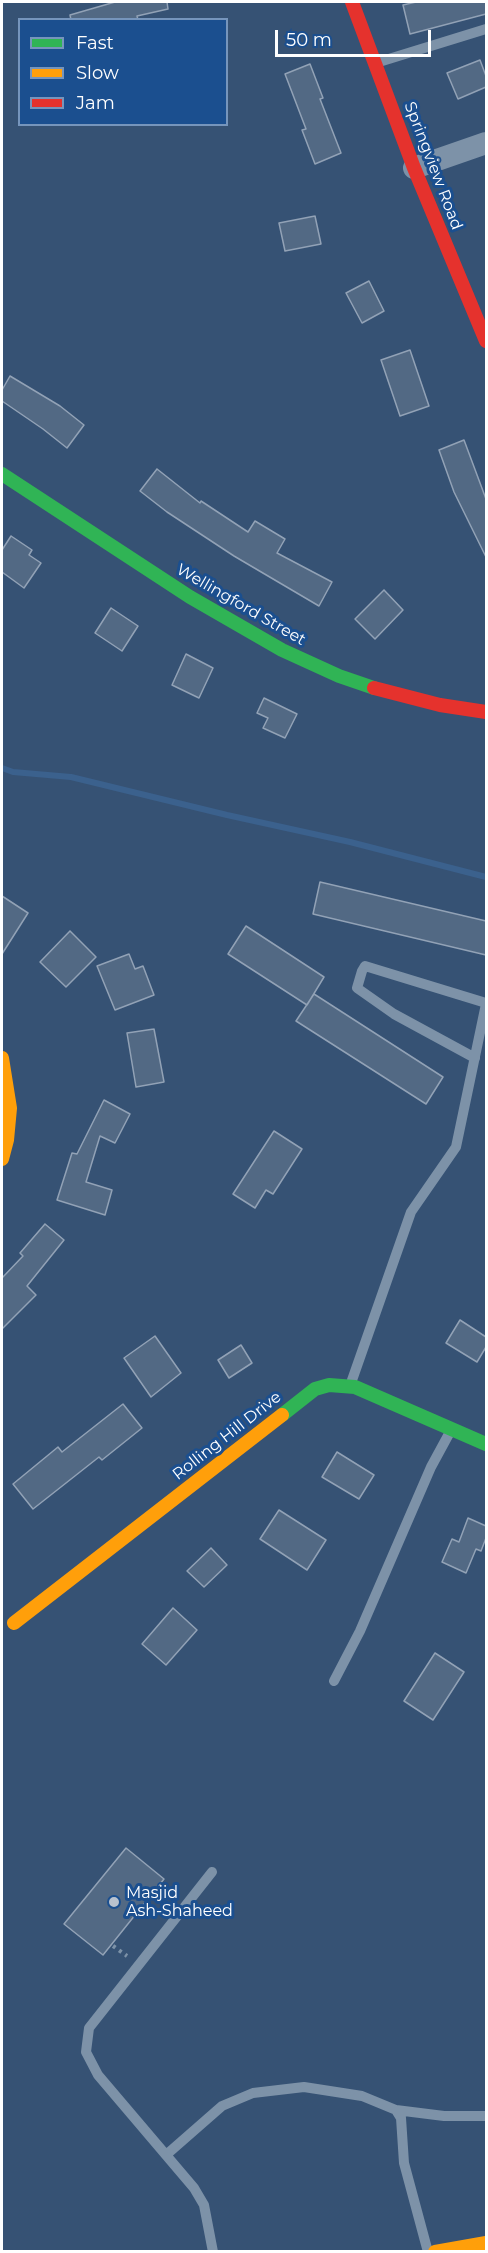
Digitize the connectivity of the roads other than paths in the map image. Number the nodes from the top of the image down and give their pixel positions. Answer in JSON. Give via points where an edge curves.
{"nodes":[{"id":1,"x":352,"y":2,"type":"edge"},
{"id":2,"x":486,"y":29,"type":"edge"},
{"id":3,"x":375,"y":63,"type":"junction"},
{"id":4,"x":486,"y":143,"type":"edge"},
{"id":5,"x":414,"y":168,"type":"junction"},
{"id":6,"x":486,"y":341,"type":"edge"},
{"id":7,"x":2,"y":474,"type":"edge"},
{"id":8,"x":486,"y":712,"type":"edge"},
{"id":9,"x":486,"y":1004,"type":"edge"},
{"id":10,"x":2,"y":1058,"type":"edge"},
{"id":11,"x":475,"y":1058,"type":"junction"},
{"id":12,"x":2,"y":1159,"type":"edge"},
{"id":13,"x":350,"y":1386,"type":"junction"},
{"id":14,"x":452,"y":1429,"type":"junction"},
{"id":15,"x":486,"y":1444,"type":"edge"},
{"id":16,"x":14,"y":1623,"type":"dead end"},
{"id":17,"x":334,"y":1681,"type":"dead end"},
{"id":18,"x":212,"y":1872,"type":"dead end"},
{"id":19,"x":396,"y":2110,"type":"junction"},
{"id":20,"x":486,"y":2116,"type":"edge"},
{"id":21,"x":166,"y":2155,"type":"junction"},
{"id":22,"x":486,"y":2243,"type":"edge"},
{"id":23,"x":213,"y":2252,"type":"edge"},
{"id":24,"x":428,"y":2252,"type":"edge"},
{"id":25,"x":435,"y":2252,"type":"edge"}],
"edges":[{"from":1,"to":3,"type":"street","name":"Springview Road"},
{"from":2,"to":3,"type":"lane"},
{"from":3,"to":5,"type":"street","name":"Springview Road"},
{"from":4,"to":5,"type":"street"},
{"from":5,"to":6,"type":"street","name":"Springview Road"},
{"from":7,"to":8,"type":"street","name":"Wellingford Street","via":[[190,597],[282,650],[378,689]]},
{"from":9,"to":11,"type":"lane"},
{"from":9,"to":11,"type":"lane","via":[[365,966],[357,988],[394,1014]]},
{"from":10,"to":12,"type":"street","via":[[10,1108]]},
{"from":11,"to":13,"type":"lane","via":[[456,1147],[411,1212]]},
{"from":13,"to":14,"type":"street","name":"Rolling Hill Drive"},
{"from":13,"to":16,"type":"street","name":"Rolling Hill Drive","via":[[315,1389]]},
{"from":14,"to":15,"type":"street","name":"Rolling Hill Drive"},
{"from":14,"to":17,"type":"lane"},
{"from":18,"to":21,"type":"lane","via":[[89,2028],[87,2052],[98,2075]]},
{"from":19,"to":20,"type":"lane"},
{"from":19,"to":21,"type":"lane","via":[[362,2096],[304,2087],[252,2093],[222,2106]]},
{"from":19,"to":24,"type":"lane","via":[[401,2118],[404,2163]]},
{"from":21,"to":23,"type":"lane","via":[[204,2205]]},
{"from":22,"to":25,"type":"street"}]}
